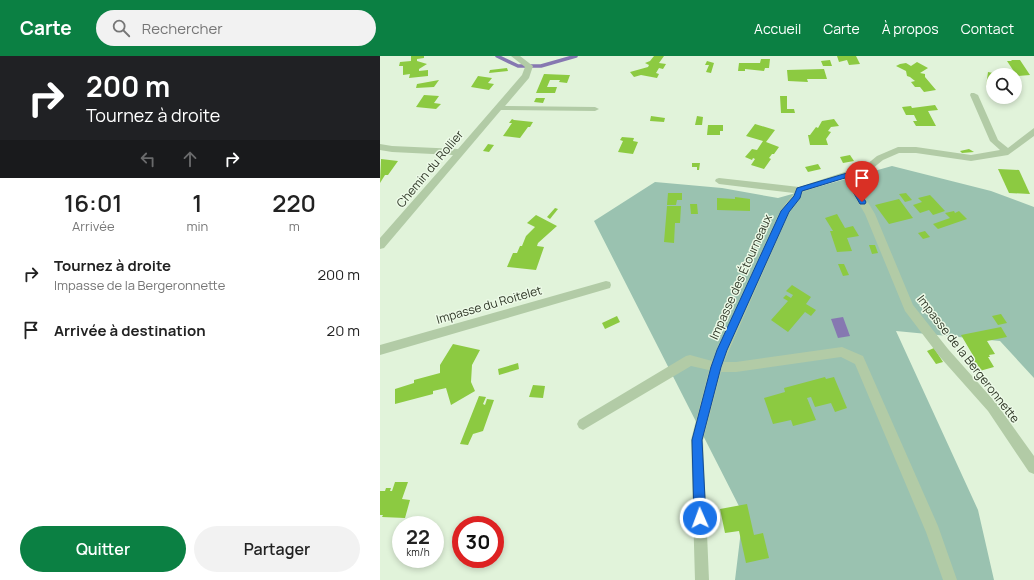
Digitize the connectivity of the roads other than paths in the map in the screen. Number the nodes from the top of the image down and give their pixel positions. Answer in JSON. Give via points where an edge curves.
{"nodes":[{"id":1,"x":515,"y":56,"type":"edge"},
{"id":2,"x":974,"y":95,"type":"dead end"},
{"id":3,"x":498,"y":108,"type":"junction"},
{"id":4,"x":595,"y":109,"type":"dead end"},
{"id":5,"x":1034,"y":131,"type":"edge"},
{"id":6,"x":380,"y":147,"type":"edge"},
{"id":7,"x":460,"y":152,"type":"junction"},
{"id":8,"x":1008,"y":152,"type":"junction"},
{"id":9,"x":847,"y":175,"type":"junction"},
{"id":10,"x":719,"y":181,"type":"dead end"},
{"id":11,"x":799,"y":190,"type":"junction"},
{"id":12,"x":380,"y":245,"type":"edge"},
{"id":13,"x":606,"y":285,"type":"dead end"},
{"id":14,"x":380,"y":350,"type":"edge"},
{"id":15,"x":716,"y":367,"type":"junction"},
{"id":16,"x":583,"y":424,"type":"dead end"},
{"id":17,"x":1034,"y":467,"type":"edge"},
{"id":18,"x":702,"y":580,"type":"edge"},
{"id":19,"x":950,"y":580,"type":"edge"}],
"edges":[{"from":1,"to":3,"type":"street","name":"Chemin du Rollier","via":[[529,66],[526,76]]},
{"from":2,"to":8,"type":"street","via":[[994,142]]},
{"from":3,"to":4,"type":"street"},
{"from":3,"to":7,"type":"street","name":"Chemin du Rollier"},
{"from":5,"to":8,"type":"street"},
{"from":6,"to":7,"type":"street"},
{"from":7,"to":12,"type":"street","name":"Chemin du Rollier"},
{"from":8,"to":9,"type":"street","via":[[971,158],[898,150],[880,158],[869,167]]},
{"from":9,"to":11,"type":"street"},
{"from":9,"to":17,"type":"street","name":"Impasse de la Bergeronnette","via":[[870,214],[909,308],[992,408]]},
{"from":10,"to":11,"type":"street"},
{"from":11,"to":15,"type":"street","name":"Impasse des Étourneaux","via":[[785,211]]},
{"from":13,"to":14,"type":"street","name":"Impasse du Roitelet"},
{"from":15,"to":16,"type":"street","via":[[690,360]]},
{"from":15,"to":18,"type":"street","name":"Impasse des Étourneaux","via":[[697,440]]},
{"from":15,"to":19,"type":"street","via":[[736,367],[842,352],[859,360],[933,532]]}]}
